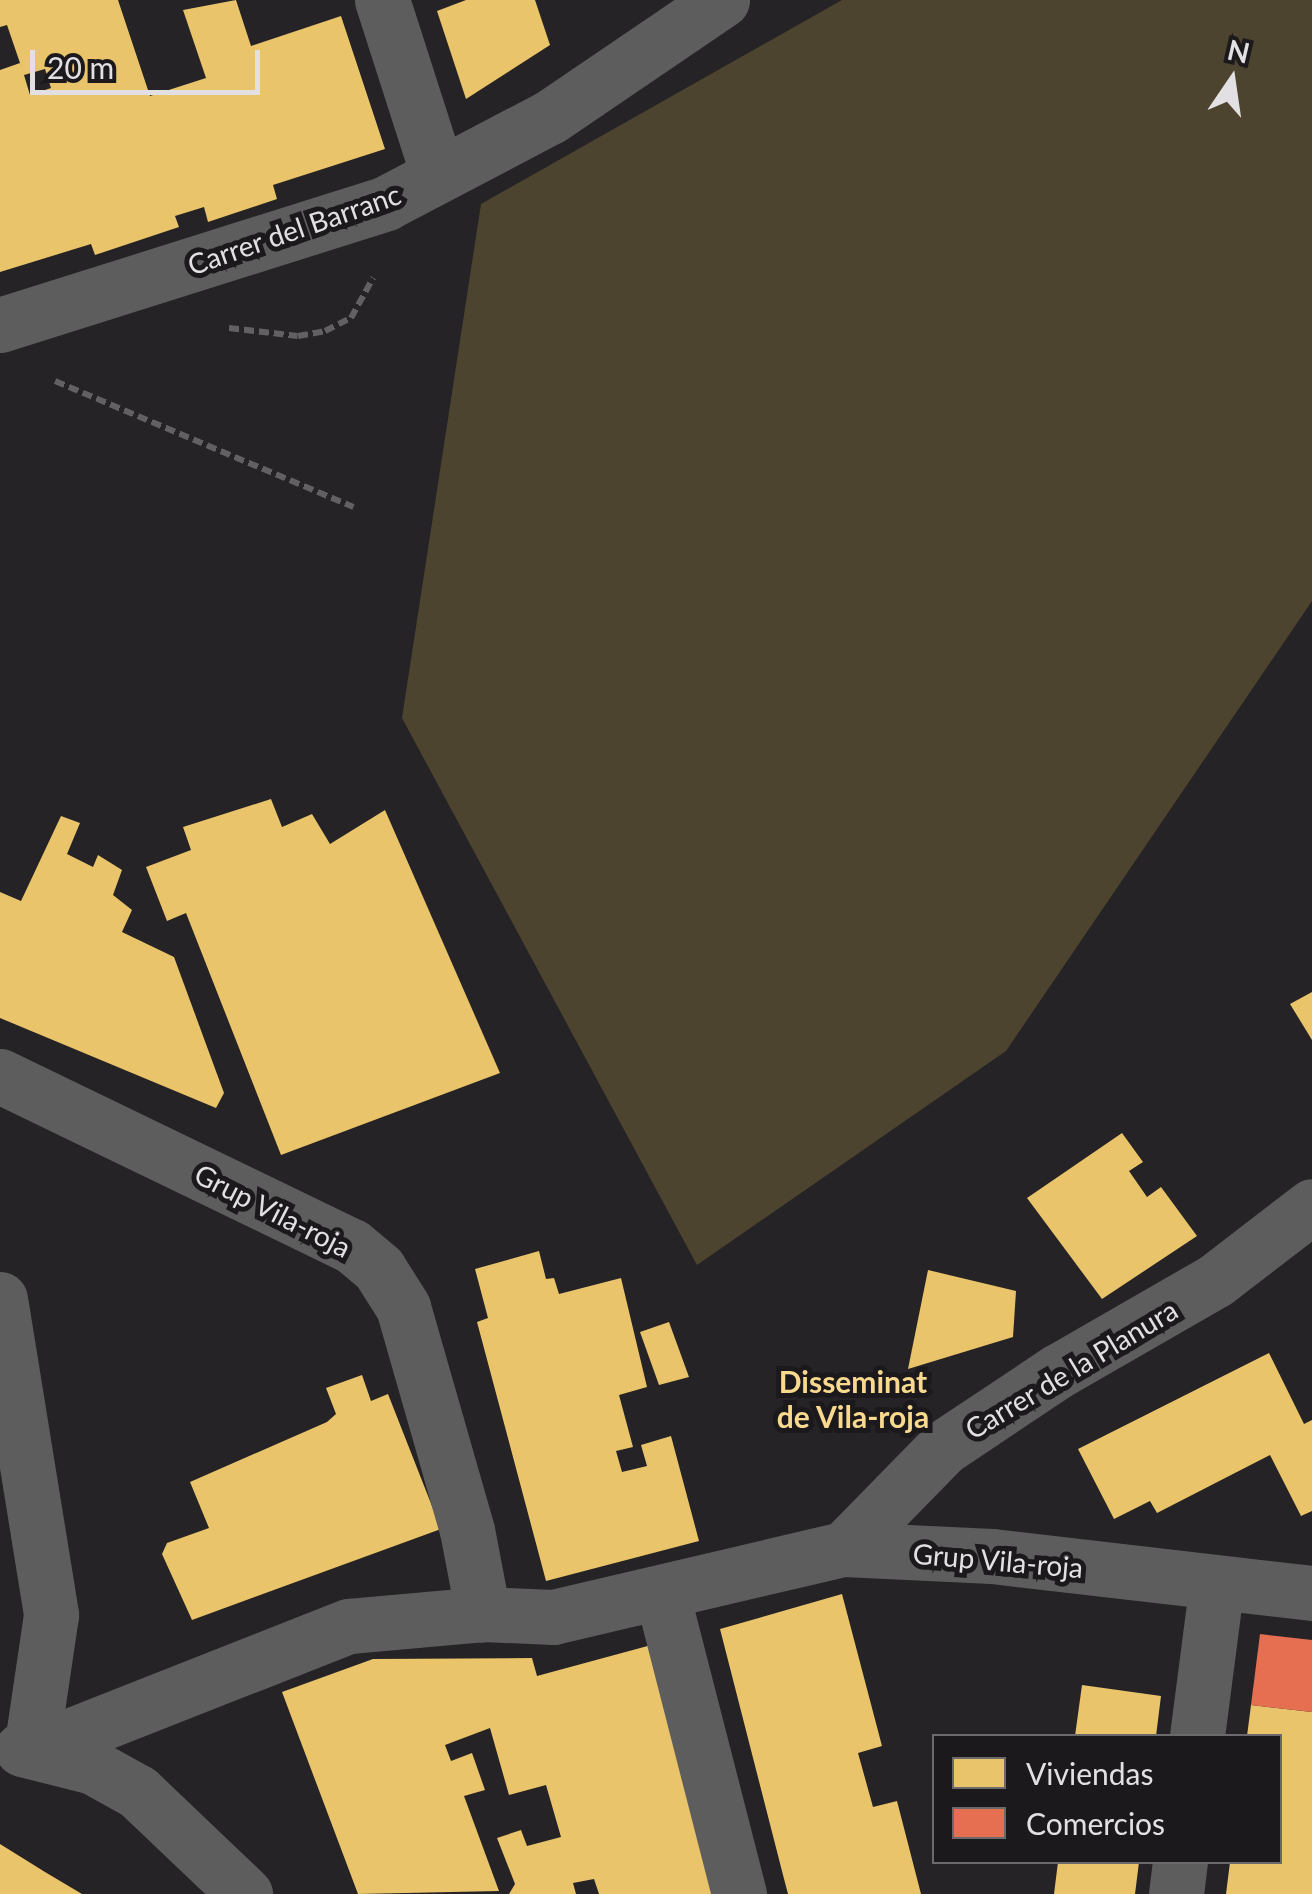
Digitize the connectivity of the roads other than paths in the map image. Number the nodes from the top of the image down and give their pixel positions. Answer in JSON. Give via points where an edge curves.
{"nodes":[{"id":1,"x":382,"y":0,"type":"edge"},
{"id":2,"x":722,"y":0,"type":"edge"},
{"id":3,"x":438,"y":174,"type":"junction"},
{"id":4,"x":0,"y":326,"type":"edge"},
{"id":5,"x":0,"y":1076,"type":"edge"},
{"id":6,"x":1312,"y":1206,"type":"edge"},
{"id":7,"x":0,"y":1299,"type":"edge"},
{"id":8,"x":844,"y":1549,"type":"junction"},
{"id":9,"x":1218,"y":1583,"type":"junction"},
{"id":10,"x":1312,"y":1593,"type":"edge"},
{"id":11,"x":662,"y":1594,"type":"junction"},
{"id":12,"x":483,"y":1614,"type":"junction"},
{"id":13,"x":1197,"y":1734,"type":"edge"},
{"id":14,"x":16,"y":1747,"type":"edge"},
{"id":15,"x":1180,"y":1864,"type":"edge"},
{"id":16,"x":245,"y":1894,"type":"edge"},
{"id":17,"x":739,"y":1894,"type":"edge"},
{"id":18,"x":1176,"y":1894,"type":"edge"}],
"edges":[{"from":1,"to":3,"type":"street"},
{"from":2,"to":3,"type":"street","name":"Carrer del Barranc","via":[[550,116]]},
{"from":3,"to":4,"type":"street","name":"Carrer del Barranc","via":[[386,203]]},
{"from":5,"to":12,"type":"street","name":"Grup Vila-roja","via":[[352,1246],[379,1269],[403,1308],[467,1530]]},
{"from":6,"to":8,"type":"street","name":"Carrer de la Planura","via":[[1216,1280],[944,1447]]},
{"from":7,"to":14,"type":"street","via":[[51,1615]]},
{"from":8,"to":9,"type":"street","name":"Grup Vila-roja","via":[[992,1556]]},
{"from":8,"to":11,"type":"street","name":"Grup Vila-roja"},
{"from":9,"to":10,"type":"street","name":"Grup Vila-roja"},
{"from":9,"to":13,"type":"street"},
{"from":11,"to":12,"type":"street","name":"Grup Vila-roja","via":[[554,1617]]},
{"from":11,"to":17,"type":"street"},
{"from":12,"to":14,"type":"street","name":"Grup Vila-roja","via":[[349,1626]]},
{"from":14,"to":16,"type":"street","via":[[93,1767],[138,1792]]},
{"from":15,"to":18,"type":"street"}]}
